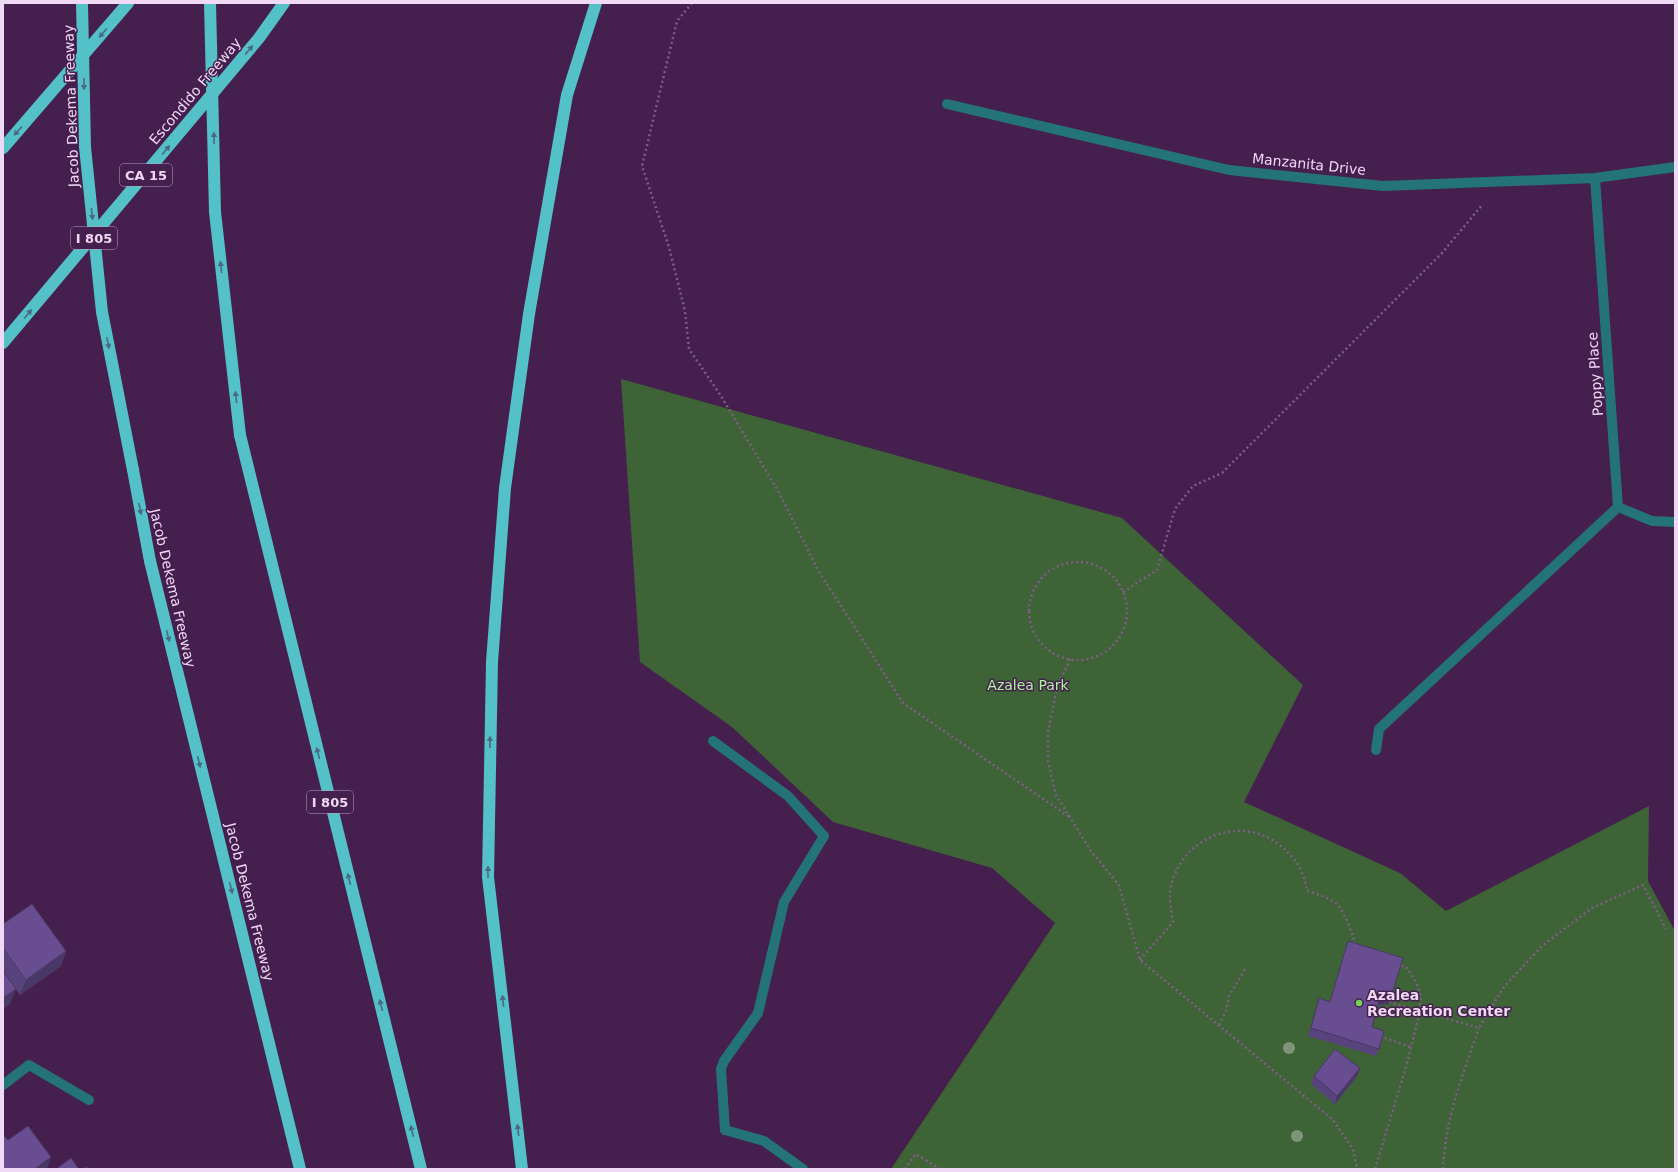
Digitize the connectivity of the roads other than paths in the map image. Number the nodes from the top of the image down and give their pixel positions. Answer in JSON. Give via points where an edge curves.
{"nodes":[{"id":1,"x":82,"y":3,"type":"edge"},
{"id":2,"x":128,"y":3,"type":"edge"},
{"id":3,"x":210,"y":3,"type":"edge"},
{"id":4,"x":284,"y":3,"type":"edge"},
{"id":5,"x":596,"y":3,"type":"edge"},
{"id":6,"x":947,"y":104,"type":"dead end"},
{"id":7,"x":3,"y":148,"type":"edge"},
{"id":8,"x":1675,"y":167,"type":"edge"},
{"id":9,"x":1595,"y":178,"type":"junction"},
{"id":10,"x":3,"y":343,"type":"edge"},
{"id":11,"x":1618,"y":507,"type":"junction"},
{"id":12,"x":1675,"y":522,"type":"edge"},
{"id":13,"x":713,"y":741,"type":"dead end"},
{"id":14,"x":1376,"y":750,"type":"dead end"},
{"id":15,"x":3,"y":1085,"type":"edge"},
{"id":16,"x":89,"y":1100,"type":"dead end"},
{"id":17,"x":300,"y":1169,"type":"edge"},
{"id":18,"x":421,"y":1169,"type":"edge"},
{"id":19,"x":522,"y":1169,"type":"edge"},
{"id":20,"x":803,"y":1169,"type":"edge"}],
"edges":[{"from":1,"to":17,"type":"highway","name":"Jacob Dekema Freeway","number":"I 805","one_way":true,"bridge":true,"via":[[85,147],[102,312],[150,561]]},
{"from":2,"to":7,"type":"highway","one_way":true},
{"from":18,"to":3,"type":"highway","number":"I 805","one_way":true,"bridge":true,"via":[[240,435],[215,212]]},
{"from":10,"to":4,"type":"highway","name":"Escondido Freeway","number":"CA 15","one_way":true,"via":[[259,38]]},
{"from":19,"to":5,"type":"highway","one_way":true,"via":[[488,877],[492,662],[505,488],[529,314],[567,95]]},
{"from":6,"to":9,"type":"street","name":"Manzanita Drive","via":[[1229,170],[1384,186]]},
{"from":8,"to":9,"type":"street","name":"Manzanita Drive"},
{"from":9,"to":11,"type":"street","name":"Poppy Place"},
{"from":11,"to":12,"type":"street","via":[[1652,521]]},
{"from":11,"to":14,"type":"street","via":[[1379,729]]},
{"from":13,"to":20,"type":"street","via":[[788,796],[824,836],[784,902],[758,1013],[721,1069],[725,1130],[764,1142]]},
{"from":15,"to":16,"type":"street","via":[[29,1065]]}]}
